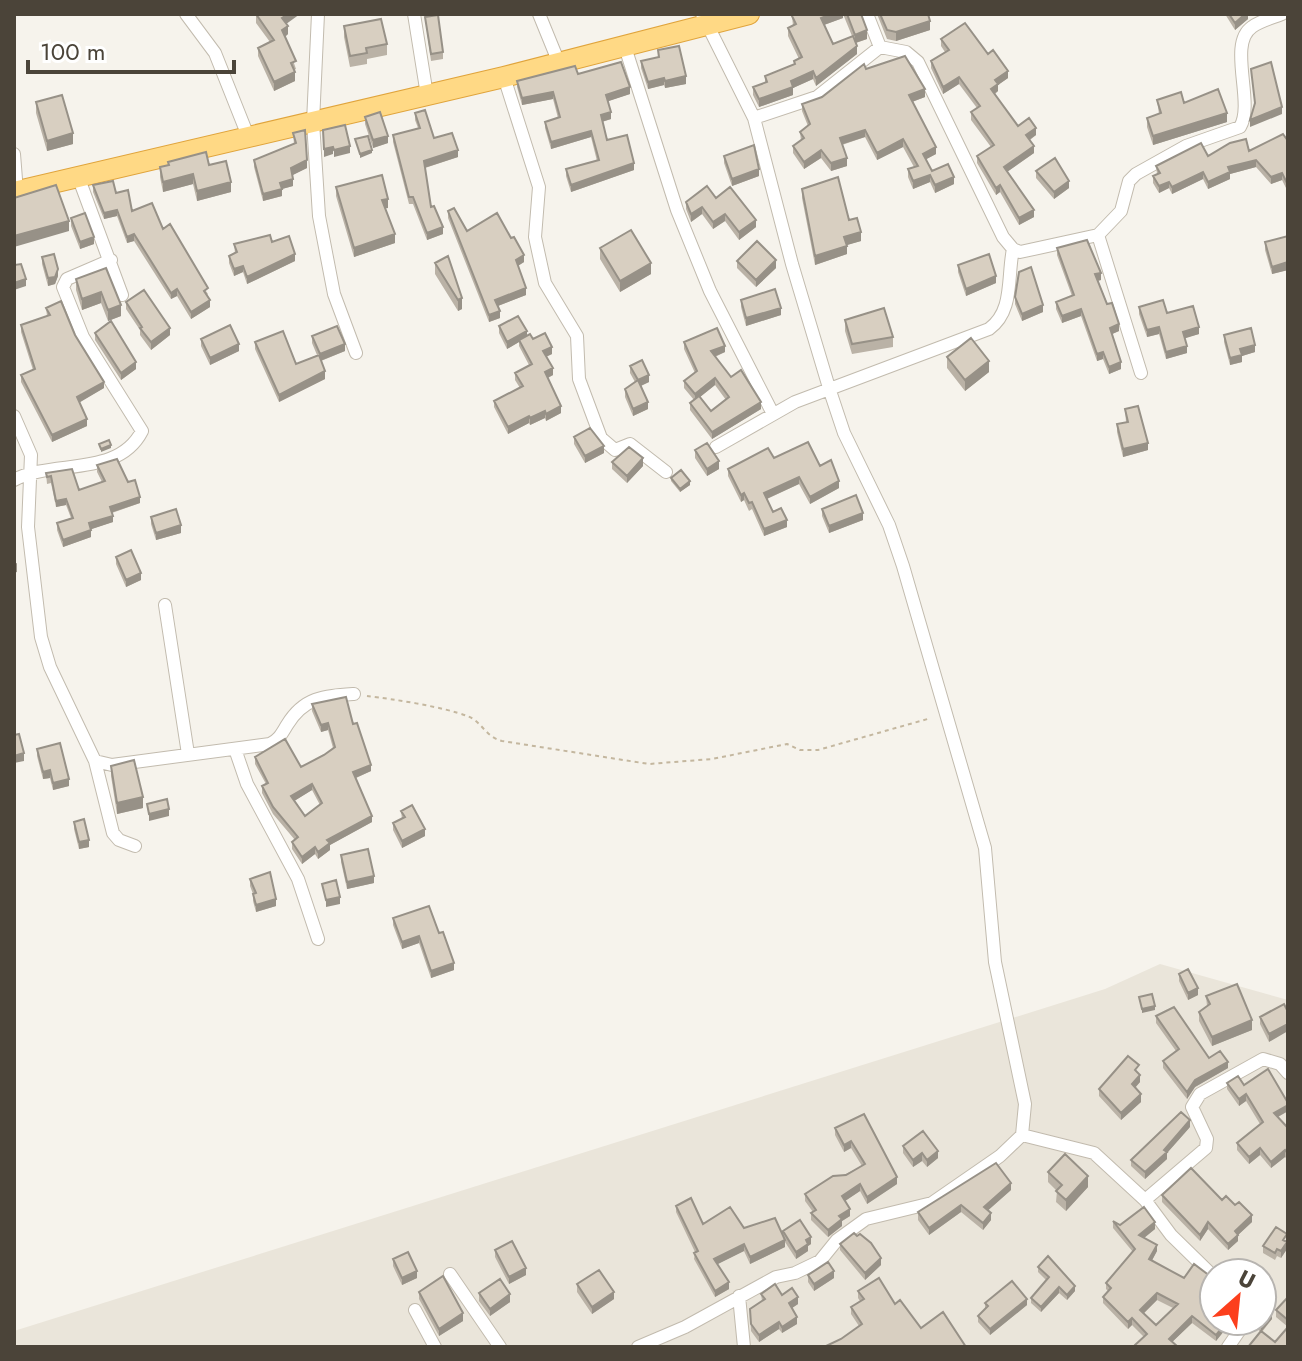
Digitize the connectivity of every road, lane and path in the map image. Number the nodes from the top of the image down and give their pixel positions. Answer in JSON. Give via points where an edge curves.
{"nodes":[{"id":1,"x":186,"y":14,"type":"edge"},
{"id":2,"x":318,"y":14,"type":"edge"},
{"id":3,"x":414,"y":14,"type":"edge"},
{"id":4,"x":539,"y":14,"type":"edge"},
{"id":5,"x":749,"y":14,"type":"edge"},
{"id":6,"x":867,"y":14,"type":"edge"},
{"id":7,"x":1282,"y":14,"type":"edge"},
{"id":8,"x":704,"y":19,"type":"edge"},
{"id":9,"x":625,"y":47,"type":"junction"},
{"id":10,"x":880,"y":47,"type":"junction"},
{"id":11,"x":559,"y":63,"type":"junction"},
{"id":12,"x":504,"y":77,"type":"junction"},
{"id":13,"x":427,"y":95,"type":"junction"},
{"id":14,"x":754,"y":118,"type":"junction"},
{"id":15,"x":313,"y":122,"type":"junction"},
{"id":16,"x":248,"y":136,"type":"junction"},
{"id":17,"x":14,"y":154,"type":"edge"},
{"id":18,"x":79,"y":179,"type":"junction"},
{"id":19,"x":16,"y":192,"type":"edge"},
{"id":20,"x":1098,"y":235,"type":"junction"},
{"id":21,"x":1013,"y":249,"type":"junction"},
{"id":22,"x":111,"y":260,"type":"junction"},
{"id":23,"x":122,"y":295,"type":"dead end"},
{"id":24,"x":356,"y":353,"type":"dead end"},
{"id":25,"x":1141,"y":373,"type":"dead end"},
{"id":26,"x":830,"y":391,"type":"junction"},
{"id":27,"x":772,"y":412,"type":"junction"},
{"id":28,"x":14,"y":416,"type":"edge"},
{"id":29,"x":716,"y":447,"type":"dead end"},
{"id":30,"x":32,"y":470,"type":"junction"},
{"id":31,"x":666,"y":472,"type":"dead end"},
{"id":32,"x":14,"y":480,"type":"edge"},
{"id":33,"x":165,"y":605,"type":"dead end"},
{"id":34,"x":354,"y":694,"type":"joint"},
{"id":35,"x":945,"y":715,"type":"junction"},
{"id":36,"x":235,"y":749,"type":"junction"},
{"id":37,"x":188,"y":754,"type":"junction"},
{"id":38,"x":95,"y":761,"type":"junction"},
{"id":39,"x":135,"y":846,"type":"dead end"},
{"id":40,"x":318,"y":939,"type":"dead end"},
{"id":41,"x":1288,"y":1073,"type":"edge"},
{"id":42,"x":1022,"y":1135,"type":"junction"},
{"id":43,"x":1145,"y":1200,"type":"junction"},
{"id":44,"x":1198,"y":1261,"type":"edge"},
{"id":45,"x":450,"y":1274,"type":"dead end"},
{"id":46,"x":739,"y":1296,"type":"junction"},
{"id":47,"x":415,"y":1310,"type":"dead end"},
{"id":48,"x":435,"y":1347,"type":"edge"},
{"id":49,"x":500,"y":1347,"type":"edge"},
{"id":50,"x":638,"y":1347,"type":"edge"},
{"id":51,"x":744,"y":1347,"type":"edge"}],
"edges":[{"from":1,"to":16,"type":"street","via":[[215,53]]},
{"from":2,"to":15,"type":"street"},
{"from":3,"to":13,"type":"street"},
{"from":4,"to":11,"type":"street"},
{"from":5,"to":8,"type":"highway"},
{"from":6,"to":10,"type":"street"},
{"from":7,"to":20,"type":"street","via":[[1252,26],[1242,43],[1245,110],[1240,127],[1186,146],[1136,174],[1121,211]]},
{"from":8,"to":9,"type":"highway"},
{"from":8,"to":14,"type":"street"},
{"from":9,"to":11,"type":"highway"},
{"from":9,"to":27,"type":"street","via":[[677,210],[710,291]]},
{"from":10,"to":14,"type":"street","via":[[817,97]]},
{"from":10,"to":21,"type":"street","via":[[906,52],[918,62]]},
{"from":11,"to":12,"type":"highway"},
{"from":12,"to":13,"type":"highway"},
{"from":12,"to":31,"type":"street","via":[[539,187],[535,237],[545,283],[577,336],[579,379],[593,420],[607,445],[615,450],[630,444]]},
{"from":13,"to":15,"type":"highway"},
{"from":14,"to":26,"type":"street"},
{"from":15,"to":16,"type":"highway"},
{"from":15,"to":24,"type":"street","via":[[323,249]]},
{"from":16,"to":18,"type":"highway"},
{"from":17,"to":19,"type":"street"},
{"from":18,"to":19,"type":"highway"},
{"from":18,"to":22,"type":"street"},
{"from":20,"to":21,"type":"street","via":[[1058,246]]},
{"from":20,"to":25,"type":"street"},
{"from":21,"to":26,"type":"street","via":[[1001,320],[973,337]]},
{"from":22,"to":23,"type":"street"},
{"from":22,"to":30,"type":"street","via":[[67,279],[63,287],[83,337],[142,431],[117,456],[101,463]]},
{"from":26,"to":27,"type":"street"},
{"from":26,"to":35,"type":"street","via":[[899,553]]},
{"from":27,"to":29,"type":"street"},
{"from":28,"to":30,"type":"street","via":[[29,447]]},
{"from":30,"to":32,"type":"street"},
{"from":30,"to":38,"type":"street","via":[[28,527],[41,637]]},
{"from":33,"to":37,"type":"street"},
{"from":34,"to":35,"type":"path","via":[[463,714],[502,741],[649,764],[712,759],[787,744],[808,752]]},
{"from":34,"to":36,"type":"street","via":[[309,700],[275,742]]},
{"from":35,"to":42,"type":"street","via":[[985,848],[995,962],[1025,1104]]},
{"from":36,"to":37,"type":"street"},
{"from":36,"to":40,"type":"street","via":[[247,784],[298,879]]},
{"from":37,"to":38,"type":"street","via":[[112,765]]},
{"from":38,"to":39,"type":"street","via":[[113,833]]},
{"from":41,"to":43,"type":"street","via":[[1263,1059],[1200,1094],[1192,1107],[1206,1148]]},
{"from":42,"to":43,"type":"street","via":[[1094,1153]]},
{"from":42,"to":46,"type":"street","via":[[932,1203],[866,1219],[837,1240],[820,1261]]},
{"from":43,"to":44,"type":"street"},
{"from":45,"to":49,"type":"street"},
{"from":46,"to":50,"type":"street"},
{"from":46,"to":51,"type":"street"},
{"from":47,"to":48,"type":"street"}]}
